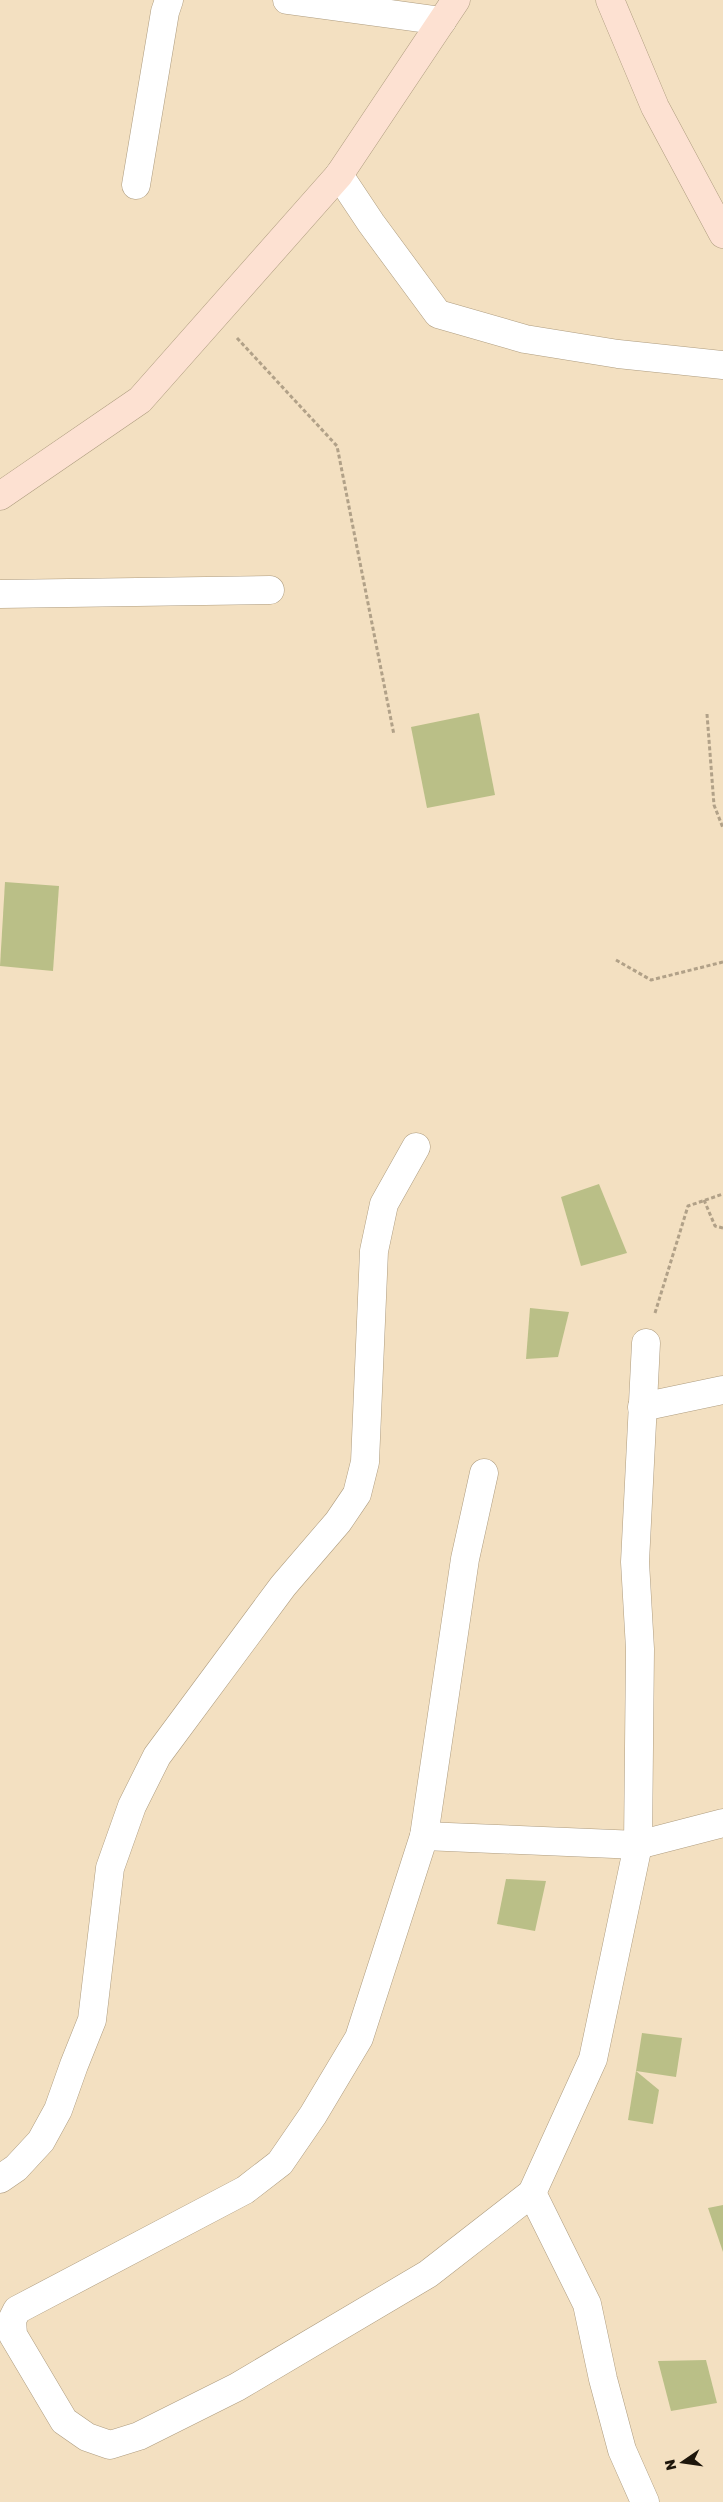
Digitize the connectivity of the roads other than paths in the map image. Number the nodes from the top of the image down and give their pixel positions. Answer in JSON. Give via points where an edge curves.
{"nodes":[{"id":1,"x":169,"y":0,"type":"edge"},
{"id":2,"x":287,"y":0,"type":"edge"},
{"id":3,"x":610,"y":0,"type":"edge"},
{"id":4,"x":449,"y":10,"type":"edge"},
{"id":5,"x":339,"y":175,"type":"junction"},
{"id":6,"x":136,"y":185,"type":"dead end"},
{"id":7,"x":723,"y":234,"type":"edge"},
{"id":8,"x":723,"y":365,"type":"edge"},
{"id":9,"x":0,"y":496,"type":"edge"},
{"id":10,"x":270,"y":590,"type":"dead end"},
{"id":11,"x":0,"y":594,"type":"edge"},
{"id":12,"x":416,"y":1147,"type":"dead end"},
{"id":13,"x":646,"y":1343,"type":"road end"},
{"id":14,"x":723,"y":1390,"type":"edge"},
{"id":15,"x":642,"y":1407,"type":"junction"},
{"id":16,"x":484,"y":1472,"type":"dead end"},
{"id":17,"x":723,"y":1823,"type":"edge"},
{"id":18,"x":424,"y":1836,"type":"junction"},
{"id":19,"x":638,"y":1845,"type":"junction"},
{"id":20,"x":0,"y":2179,"type":"edge"},
{"id":21,"x":532,"y":2193,"type":"junction"},
{"id":22,"x":6,"y":2320,"type":"edge"},
{"id":23,"x":645,"y":2502,"type":"edge"}],
"edges":[{"from":1,"to":6,"type":"street"},
{"from":2,"to":4,"type":"street"},
{"from":3,"to":7,"type":"street","via":[[655,107]]},
{"from":4,"to":5,"type":"street"},
{"from":5,"to":8,"type":"street","via":[[438,314],[525,339],[618,354]]},
{"from":5,"to":9,"type":"street","via":[[140,400]]},
{"from":10,"to":11,"type":"street"},
{"from":12,"to":20,"type":"street","via":[[384,1204],[374,1250],[365,1462],[357,1494],[338,1522],[283,1586],[157,1756],[132,1806],[110,1868],[92,2020],[58,2110],[41,2141],[16,2168]]},
{"from":13,"to":15,"type":"street"},
{"from":14,"to":15,"type":"street"},
{"from":15,"to":19,"type":"street","via":[[635,1562],[640,1649]]},
{"from":16,"to":18,"type":"street","via":[[465,1560]]},
{"from":17,"to":19,"type":"street"},
{"from":18,"to":19,"type":"street"},
{"from":18,"to":22,"type":"street","via":[[359,2038],[280,2163],[245,2190],[17,2310]]},
{"from":19,"to":21,"type":"street","via":[[593,2059]]},
{"from":21,"to":22,"type":"street","via":[[428,2274],[237,2387],[139,2436],[110,2445],[87,2437],[64,2421]]},
{"from":21,"to":23,"type":"street","via":[[587,2304],[622,2450]]}]}
